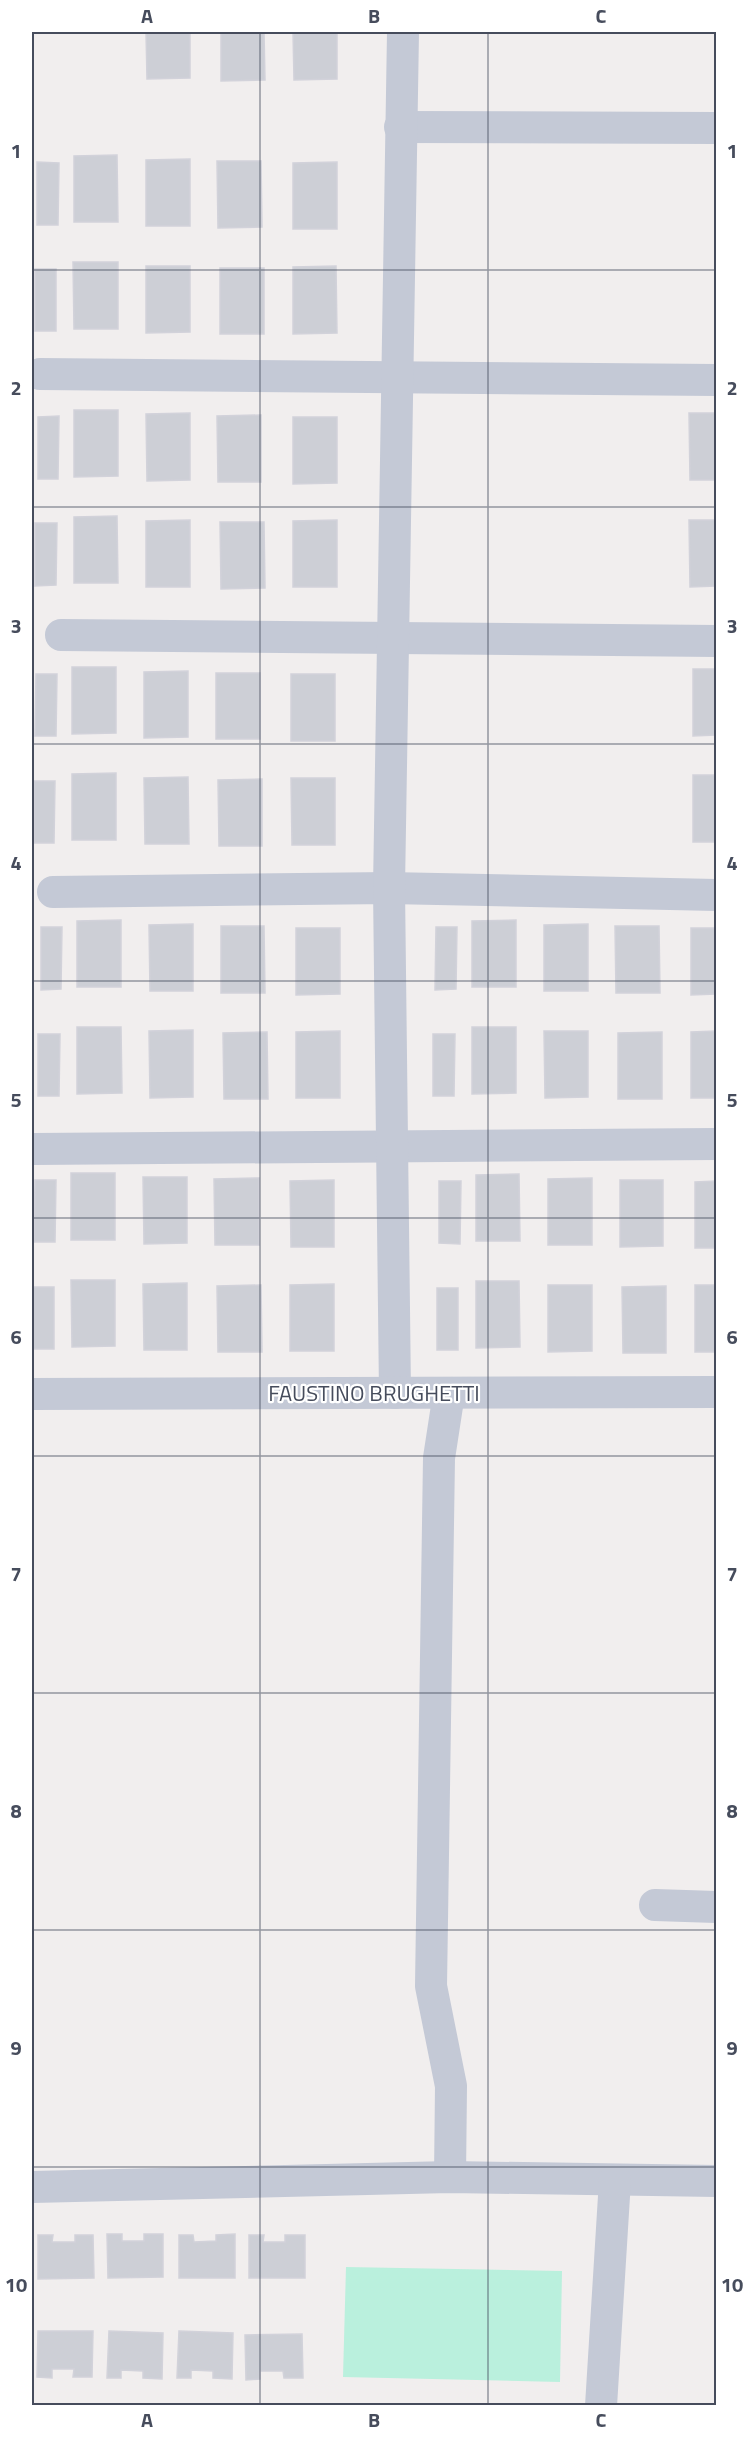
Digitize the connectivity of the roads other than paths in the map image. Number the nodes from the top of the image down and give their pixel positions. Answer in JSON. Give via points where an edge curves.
{"nodes":[{"id":1,"x":403,"y":32,"type":"edge"},
{"id":2,"x":400,"y":128,"type":"junction"},
{"id":3,"x":717,"y":128,"type":"edge"},
{"id":4,"x":40,"y":374,"type":"dead end"},
{"id":5,"x":397,"y":377,"type":"junction"},
{"id":6,"x":717,"y":380,"type":"edge"},
{"id":7,"x":61,"y":635,"type":"dead end"},
{"id":8,"x":393,"y":638,"type":"junction"},
{"id":9,"x":717,"y":641,"type":"edge"},
{"id":10,"x":389,"y":888,"type":"junction"},
{"id":11,"x":53,"y":892,"type":"dead end"},
{"id":12,"x":717,"y":895,"type":"edge"},
{"id":13,"x":717,"y":1144,"type":"edge"},
{"id":14,"x":392,"y":1147,"type":"junction"},
{"id":15,"x":34,"y":1149,"type":"dead end"},
{"id":16,"x":717,"y":1392,"type":"edge"},
{"id":17,"x":394,"y":1393,"type":"junction"},
{"id":18,"x":449,"y":1393,"type":"junction"},
{"id":19,"x":32,"y":1394,"type":"edge"},
{"id":20,"x":655,"y":1905,"type":"dead end"},
{"id":21,"x":717,"y":1906,"type":"edge"},
{"id":22,"x":450,"y":2177,"type":"junction"},
{"id":23,"x":615,"y":2180,"type":"junction"},
{"id":24,"x":717,"y":2181,"type":"edge"},
{"id":25,"x":32,"y":2187,"type":"edge"},
{"id":26,"x":601,"y":2406,"type":"edge"}],
"edges":[{"from":1,"to":2,"type":"street"},
{"from":2,"to":3,"type":"street"},
{"from":2,"to":5,"type":"street"},
{"from":4,"to":5,"type":"street"},
{"from":5,"to":6,"type":"street"},
{"from":5,"to":8,"type":"street"},
{"from":7,"to":8,"type":"street"},
{"from":8,"to":9,"type":"street"},
{"from":8,"to":10,"type":"street"},
{"from":10,"to":11,"type":"street"},
{"from":10,"to":12,"type":"street"},
{"from":10,"to":14,"type":"street"},
{"from":13,"to":14,"type":"street"},
{"from":14,"to":15,"type":"street"},
{"from":14,"to":17,"type":"street"},
{"from":16,"to":18,"type":"street","name":"FAUSTINO BRUGHETTI"},
{"from":17,"to":18,"type":"street","name":"FAUSTINO BRUGHETTI"},
{"from":17,"to":19,"type":"street","name":"FAUSTINO BRUGHETTI"},
{"from":18,"to":22,"type":"street","via":[[439,1458],[431,1986],[451,2086]]},
{"from":20,"to":21,"type":"street"},
{"from":22,"to":23,"type":"street"},
{"from":22,"to":25,"type":"street"},
{"from":23,"to":24,"type":"street"},
{"from":23,"to":26,"type":"street"}]}
